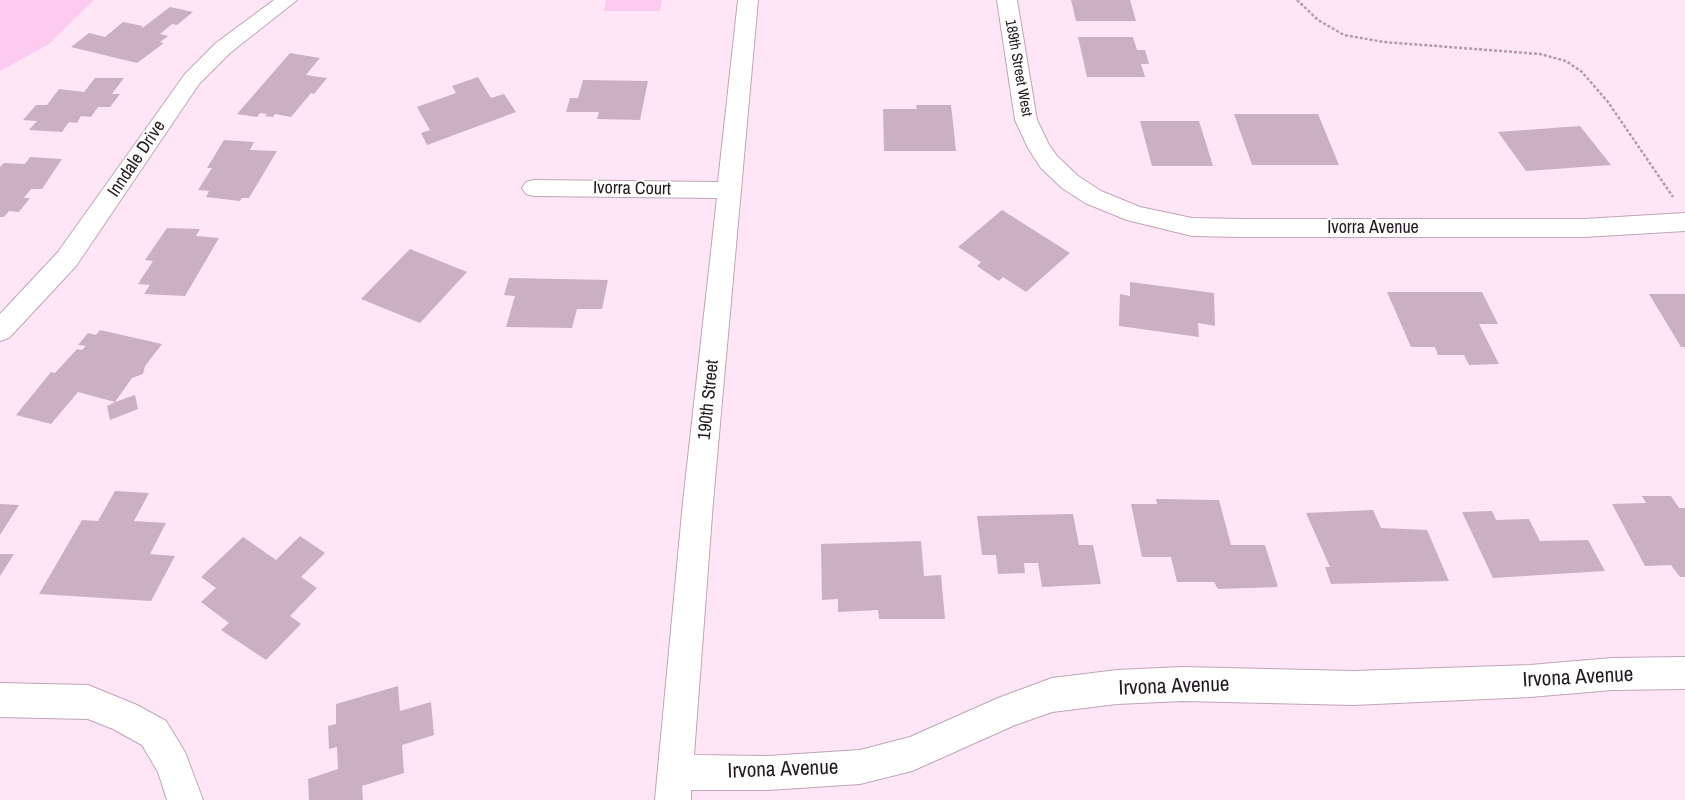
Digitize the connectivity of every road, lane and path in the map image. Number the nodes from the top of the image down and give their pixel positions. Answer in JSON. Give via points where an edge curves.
{"nodes":[{"id":1,"x":288,"y":0,"type":"edge"},
{"id":2,"x":748,"y":0,"type":"edge"},
{"id":3,"x":1007,"y":0,"type":"edge"},
{"id":4,"x":1297,"y":0,"type":"edge"},
{"id":5,"x":1070,"y":182,"type":"joint"},
{"id":6,"x":534,"y":188,"type":"dead end"},
{"id":7,"x":729,"y":190,"type":"junction"},
{"id":8,"x":1674,"y":199,"type":"dead end"},
{"id":9,"x":1685,"y":222,"type":"edge"},
{"id":10,"x":0,"y":332,"type":"edge"},
{"id":11,"x":1685,"y":673,"type":"edge"},
{"id":12,"x":0,"y":700,"type":"edge"},
{"id":13,"x":675,"y":786,"type":"edge"},
{"id":14,"x":185,"y":800,"type":"edge"}],
"edges":[{"from":1,"to":10,"type":"street","name":"Inndale Drive","via":[[223,48],[197,74],[67,259]]},
{"from":2,"to":7,"type":"street","name":"190th Street"},
{"from":3,"to":5,"type":"street","name":"189th Street West","via":[[1031,136],[1049,162]]},
{"from":4,"to":8,"type":"path","via":[[1318,20],[1344,35],[1384,42],[1540,54],[1566,61],[1582,72],[1608,102]]},
{"from":5,"to":9,"type":"street","name":"Ivorra Avenue","via":[[1116,207],[1192,227],[1584,228]]},
{"from":6,"to":7,"type":"street","name":"Ivorra Court"},
{"from":7,"to":13,"type":"street","name":"190th Street","via":[[698,502]]},
{"from":11,"to":13,"type":"street","name":"Irvona Avenue","via":[[1353,688],[1182,684],[1052,695],[912,754],[860,767],[768,773]]},
{"from":12,"to":14,"type":"street","via":[[88,702],[154,732],[174,764]]}]}
